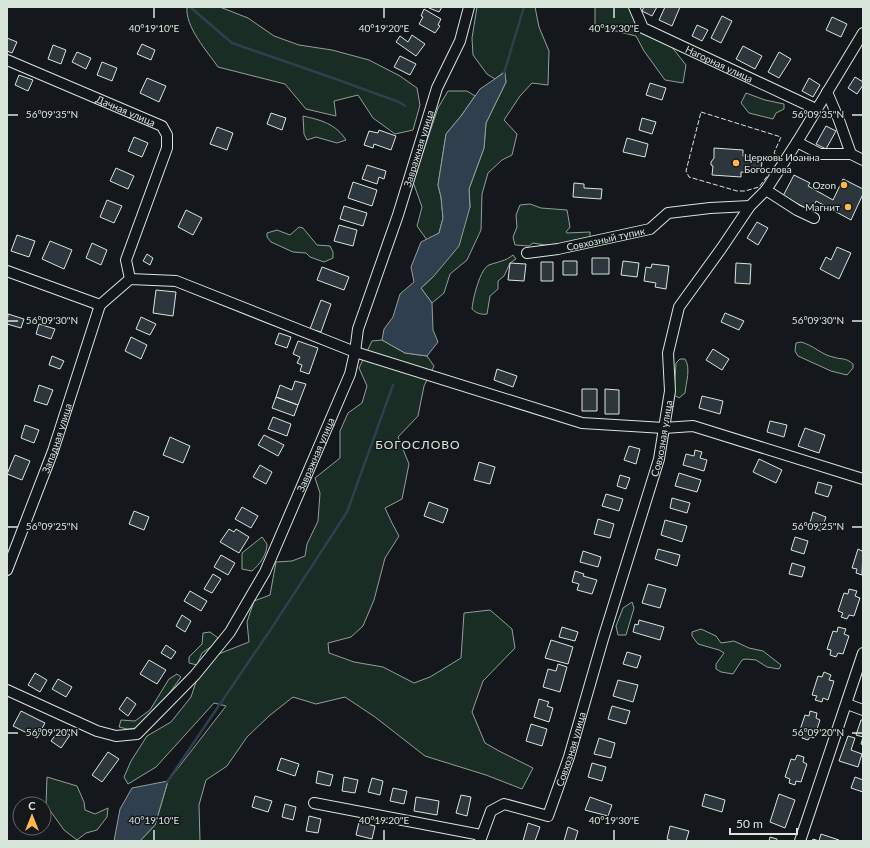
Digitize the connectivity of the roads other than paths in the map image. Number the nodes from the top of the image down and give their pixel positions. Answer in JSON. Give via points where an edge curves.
{"nodes":[{"id":1,"x":469,"y":7,"type":"edge"},
{"id":2,"x":634,"y":7,"type":"edge"},
{"id":3,"x":863,"y":33,"type":"edge"},
{"id":4,"x":7,"y":60,"type":"edge"},
{"id":5,"x":827,"y":92,"type":"junction"},
{"id":6,"x":816,"y":109,"type":"junction"},
{"id":7,"x":797,"y":142,"type":"junction"},
{"id":8,"x":851,"y":154,"type":"junction"},
{"id":9,"x":863,"y":160,"type":"edge"},
{"id":10,"x":766,"y":190,"type":"junction"},
{"id":11,"x":750,"y":206,"type":"junction"},
{"id":12,"x":814,"y":218,"type":"dead end"},
{"id":13,"x":527,"y":253,"type":"dead end"},
{"id":14,"x":7,"y":271,"type":"edge"},
{"id":15,"x":130,"y":279,"type":"junction"},
{"id":16,"x":100,"y":305,"type":"junction"},
{"id":17,"x":355,"y":352,"type":"junction"},
{"id":18,"x":664,"y":428,"type":"junction"},
{"id":19,"x":863,"y":479,"type":"edge"},
{"id":20,"x":7,"y":570,"type":"edge"},
{"id":21,"x":863,"y":654,"type":"edge"},
{"id":22,"x":7,"y":690,"type":"edge"},
{"id":23,"x":847,"y":704,"type":"junction"},
{"id":24,"x":863,"y":710,"type":"edge"},
{"id":25,"x":314,"y":803,"type":"dead end"},
{"id":26,"x":481,"y":838,"type":"edge"},
{"id":27,"x":800,"y":841,"type":"edge"}],
"edges":[{"from":1,"to":17,"type":"street","name":"Завражная улица","via":[[460,41],[437,88],[398,215],[358,329]]},
{"from":2,"to":6,"type":"street","name":"Нагорная улица","via":[[643,28]]},
{"from":3,"to":5,"type":"street","name":"Совхозная улица"},
{"from":4,"to":15,"type":"street","name":"Дачная улица","via":[[162,126],[167,135],[167,148],[126,260]]},
{"from":5,"to":6,"type":"street","name":"Совхозная улица"},
{"from":5,"to":8,"type":"street"},
{"from":6,"to":7,"type":"street","name":"Совхозная улица"},
{"from":7,"to":8,"type":"street","via":[[820,154]]},
{"from":7,"to":10,"type":"street","name":"Совхозная улица"},
{"from":8,"to":9,"type":"street"},
{"from":10,"to":11,"type":"street","name":"Совхозная улица"},
{"from":10,"to":12,"type":"street"},
{"from":11,"to":13,"type":"street","name":"Совхозный тупик","via":[[668,213],[650,229],[558,249]]},
{"from":11,"to":18,"type":"street","name":"Совхозная улица","via":[[679,307],[668,352],[670,391]]},
{"from":14,"to":16,"type":"street"},
{"from":15,"to":16,"type":"street"},
{"from":15,"to":17,"type":"street","via":[[176,281]]},
{"from":16,"to":20,"type":"street","name":"Западная улица","via":[[53,451]]},
{"from":17,"to":18,"type":"street","via":[[582,423]]},
{"from":17,"to":22,"type":"street","name":"Завражная улица","via":[[350,374],[265,572],[230,632],[195,675],[137,734],[116,736],[97,732]]},
{"from":18,"to":19,"type":"street","via":[[693,426]]},
{"from":18,"to":26,"type":"street","name":"Совхозная улица","via":[[659,459],[569,757],[548,816],[504,804],[491,811]]},
{"from":21,"to":23,"type":"street"},
{"from":23,"to":24,"type":"street"},
{"from":23,"to":27,"type":"street"},
{"from":25,"to":26,"type":"street"}]}
